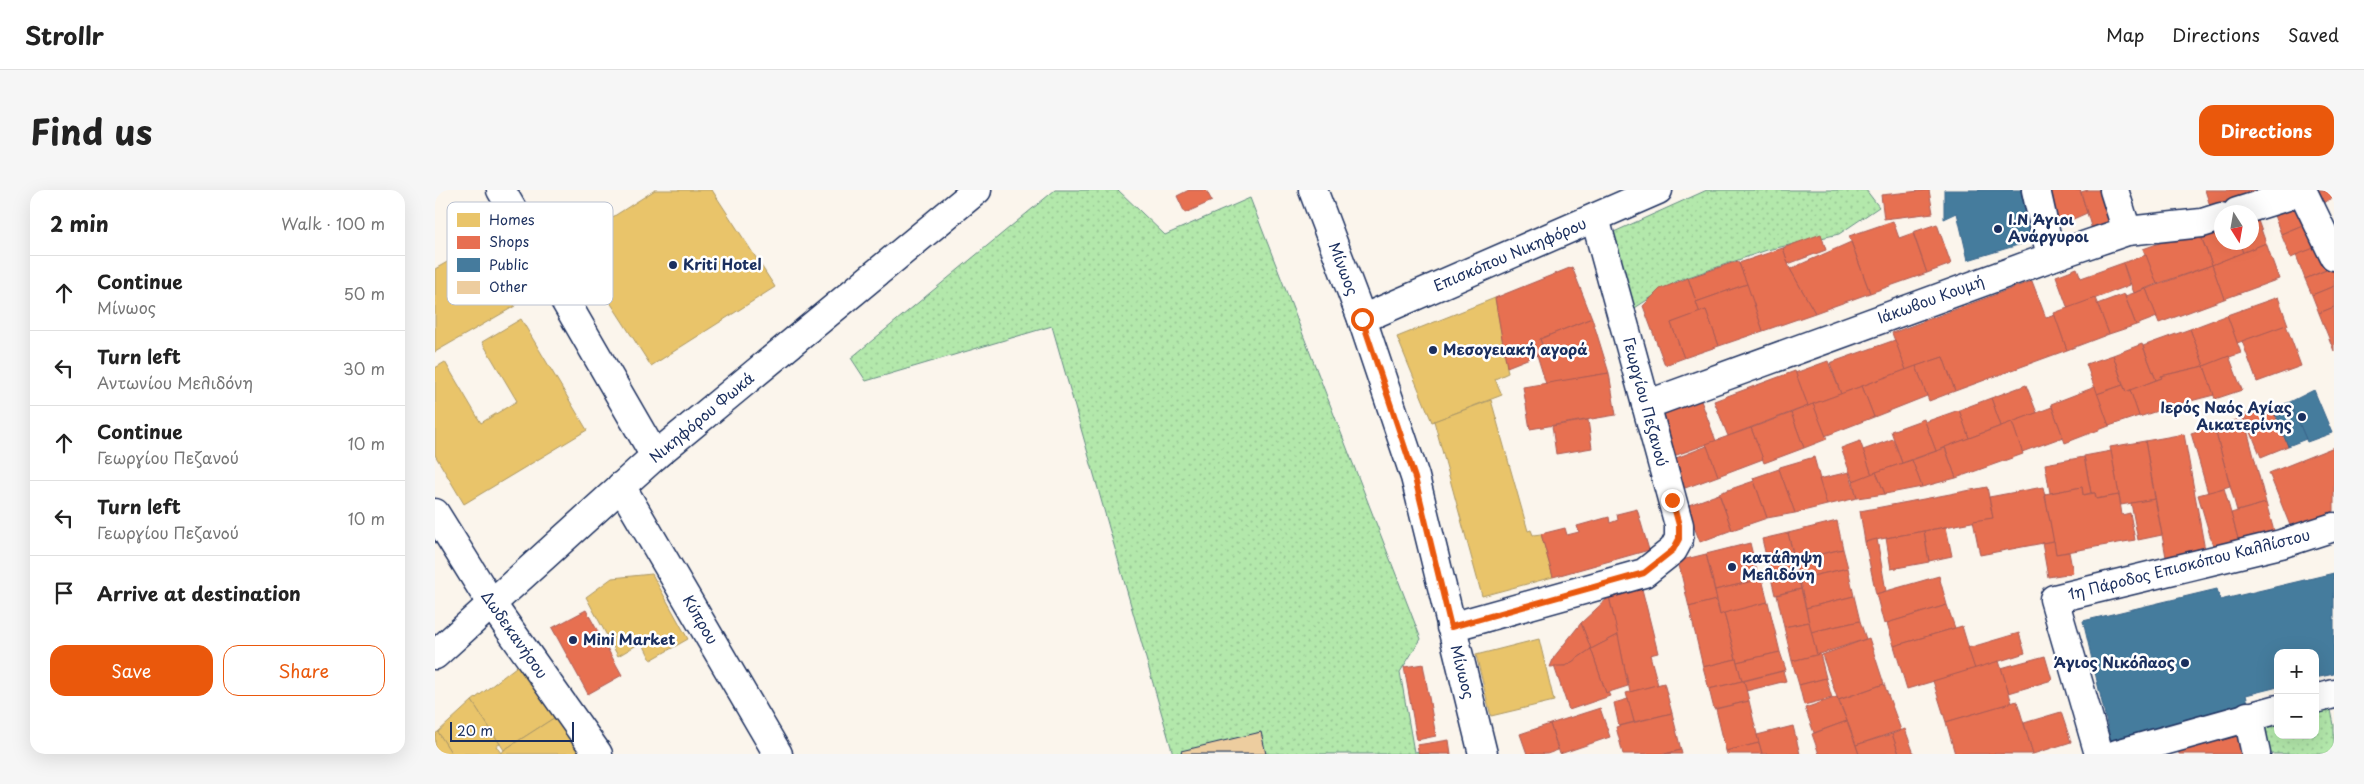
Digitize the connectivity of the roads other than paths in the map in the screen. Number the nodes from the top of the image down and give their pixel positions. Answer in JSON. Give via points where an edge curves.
{"nodes":[{"id":1,"x":501,"y":190,"type":"edge"},
{"id":2,"x":977,"y":190,"type":"edge"},
{"id":3,"x":1313,"y":190,"type":"edge"},
{"id":4,"x":1658,"y":190,"type":"edge"},
{"id":5,"x":2036,"y":190,"type":"edge"},
{"id":6,"x":2114,"y":190,"type":"edge"},
{"id":7,"x":2289,"y":190,"type":"edge"},
{"id":8,"x":2308,"y":201,"type":"edge"},
{"id":9,"x":508,"y":202,"type":"edge"},
{"id":10,"x":2259,"y":205,"type":"edge"},
{"id":11,"x":1595,"y":218,"type":"junction"},
{"id":12,"x":2214,"y":219,"type":"edge"},
{"id":13,"x":2127,"y":231,"type":"junction"},
{"id":14,"x":2334,"y":256,"type":"edge"},
{"id":15,"x":2051,"y":257,"type":"junction"},
{"id":16,"x":568,"y":305,"type":"edge"},
{"id":17,"x":1362,"y":319,"type":"junction"},
{"id":18,"x":1646,"y":405,"type":"junction"},
{"id":19,"x":655,"y":456,"type":"junction"},
{"id":20,"x":621,"y":486,"type":"junction"},
{"id":21,"x":435,"y":512,"type":"edge"},
{"id":22,"x":2334,"y":527,"type":"edge"},
{"id":23,"x":491,"y":602,"type":"junction"},
{"id":24,"x":1451,"y":627,"type":"junction"},
{"id":25,"x":435,"y":655,"type":"edge"},
{"id":26,"x":2334,"y":694,"type":"edge"},
{"id":27,"x":2319,"y":698,"type":"edge"},
{"id":28,"x":2274,"y":709,"type":"edge"},
{"id":29,"x":2248,"y":716,"type":"junction"},
{"id":30,"x":597,"y":754,"type":"edge"},
{"id":31,"x":778,"y":754,"type":"edge"},
{"id":32,"x":1483,"y":754,"type":"edge"},
{"id":33,"x":2099,"y":754,"type":"edge"},
{"id":34,"x":2117,"y":754,"type":"edge"},
{"id":35,"x":2256,"y":754,"type":"edge"}],
"edges":[{"from":1,"to":9,"type":"street"},
{"from":2,"to":19,"type":"street","name":"Νικηφόρου Φωκά"},
{"from":3,"to":17,"type":"street","name":"Μίνωος"},
{"from":4,"to":11,"type":"street","name":"Επισκόπου Νικηφόρου"},
{"from":5,"to":15,"type":"street"},
{"from":6,"to":13,"type":"street"},
{"from":7,"to":10,"type":"street","via":[[2285,197]]},
{"from":8,"to":14,"type":"street"},
{"from":11,"to":17,"type":"street","name":"Επισκόπου Νικηφόρου"},
{"from":11,"to":18,"type":"street","name":"Γεωργίου Πεζανού"},
{"from":12,"to":13,"type":"street","name":"Ιάκωβου Κουμή"},
{"from":13,"to":15,"type":"street","name":"Ιάκωβου Κουμή"},
{"from":15,"to":18,"type":"street","name":"Ιάκωβου Κουμή"},
{"from":16,"to":19,"type":"street"},
{"from":17,"to":24,"type":"street","name":"Μίνωος","via":[[1415,478]]},
{"from":18,"to":24,"type":"street","name":"Γεωργίου Πεζανού","via":[[1679,525],[1679,539],[1673,550],[1644,573]]},
{"from":19,"to":20,"type":"street","name":"Νικηφόρου Φωκά"},
{"from":20,"to":23,"type":"street","name":"Νικηφόρου Φωκά"},
{"from":20,"to":31,"type":"street","name":"Κύπρου"},
{"from":21,"to":23,"type":"street","name":"Δωδεκανήσου"},
{"from":22,"to":33,"type":"street","name":"1η Πάροδος Επισκόπου Καλλίστου","via":[[2281,544],[2054,599]]},
{"from":23,"to":25,"type":"street","name":"Νικηφόρου Φωκά"},
{"from":23,"to":30,"type":"street","name":"Δωδεκανήσου"},
{"from":24,"to":32,"type":"street","name":"Μίνωος"},
{"from":26,"to":27,"type":"street"},
{"from":28,"to":29,"type":"street"},
{"from":29,"to":34,"type":"street"},
{"from":29,"to":35,"type":"street"}]}
